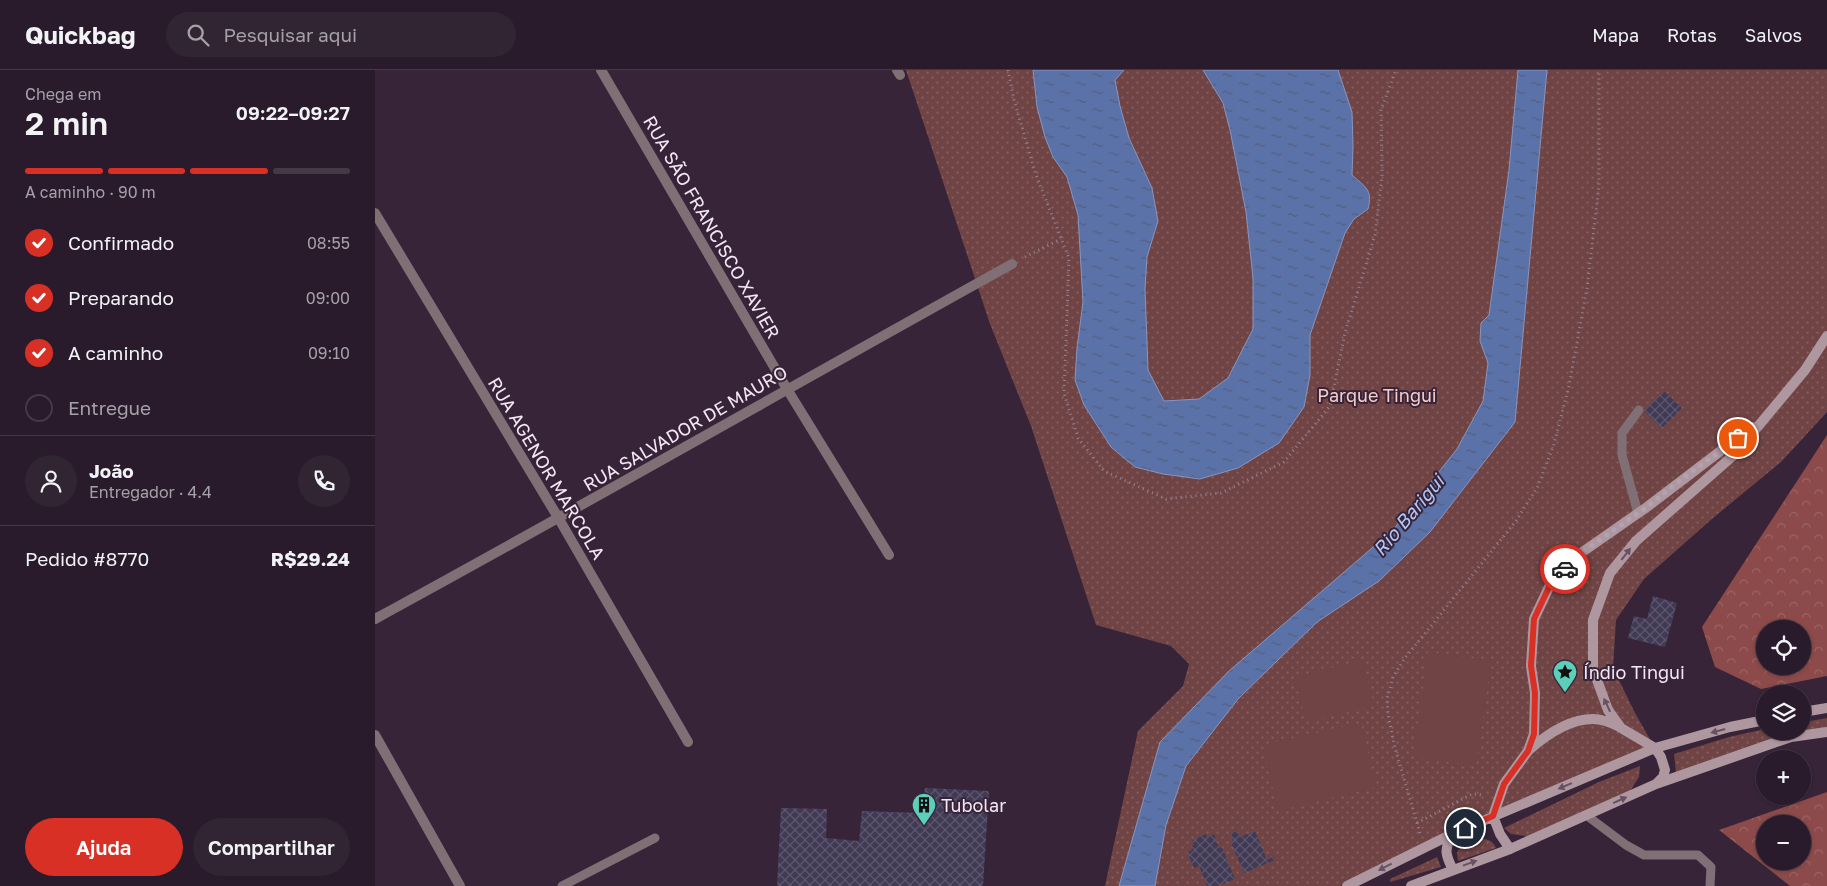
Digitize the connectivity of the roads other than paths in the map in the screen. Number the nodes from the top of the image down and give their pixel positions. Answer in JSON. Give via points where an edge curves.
{"nodes":[{"id":1,"x":601,"y":70,"type":"edge"},
{"id":2,"x":375,"y":213,"type":"edge"},
{"id":3,"x":1011,"y":264,"type":"road end"},
{"id":4,"x":1827,"y":336,"type":"edge"},
{"id":5,"x":787,"y":388,"type":"junction"},
{"id":6,"x":1639,"y":410,"type":"dead end"},
{"id":7,"x":1767,"y":416,"type":"junction"},
{"id":8,"x":1638,"y":513,"type":"junction"},
{"id":9,"x":559,"y":519,"type":"junction"},
{"id":10,"x":889,"y":555,"type":"dead end"},
{"id":11,"x":375,"y":620,"type":"edge"},
{"id":12,"x":1827,"y":708,"type":"edge"},
{"id":13,"x":1811,"y":711,"type":"edge"},
{"id":14,"x":1756,"y":722,"type":"edge"},
{"id":15,"x":1621,"y":728,"type":"junction"},
{"id":16,"x":1827,"y":732,"type":"edge"},
{"id":17,"x":1811,"y":733,"type":"edge"},
{"id":18,"x":375,"y":735,"type":"edge"},
{"id":19,"x":1777,"y":740,"type":"edge"},
{"id":20,"x":688,"y":742,"type":"dead end"},
{"id":21,"x":1655,"y":748,"type":"junction"},
{"id":22,"x":1528,"y":751,"type":"junction"},
{"id":23,"x":1656,"y":784,"type":"junction"},
{"id":24,"x":1586,"y":815,"type":"junction"},
{"id":25,"x":1493,"y":816,"type":"junction"},
{"id":26,"x":1451,"y":834,"type":"junction"},
{"id":27,"x":655,"y":838,"type":"dead end"},
{"id":28,"x":1510,"y":848,"type":"junction"},
{"id":29,"x":1453,"y":870,"type":"junction"},
{"id":30,"x":460,"y":886,"type":"edge"},
{"id":31,"x":562,"y":886,"type":"edge"},
{"id":32,"x":1347,"y":886,"type":"edge"},
{"id":33,"x":1411,"y":886,"type":"edge"},
{"id":34,"x":1710,"y":886,"type":"edge"}],
"edges":[{"from":1,"to":5,"type":"street","name":"RUA SÃO FRANCISCO XAVIER"},
{"from":2,"to":9,"type":"street","name":"RUA AGENOR MARCOLA"},
{"from":3,"to":5,"type":"street","name":"RUA SALVADOR DE MAURO"},
{"from":4,"to":7,"type":"street","via":[[1805,370]]},
{"from":5,"to":9,"type":"street","name":"RUA SALVADOR DE MAURO"},
{"from":5,"to":10,"type":"street","name":"RUA SÃO FRANCISCO XAVIER"},
{"from":6,"to":8,"type":"lane","via":[[1622,433],[1622,455]]},
{"from":7,"to":8,"type":"street"},
{"from":15,"to":7,"type":"street","one_way":true,"via":[[1608,710],[1593,669],[1593,620],[1611,573],[1636,541],[1735,454]]},
{"from":8,"to":22,"type":"street","via":[[1581,553],[1550,585],[1534,619],[1531,666],[1535,712],[1534,734]]},
{"from":9,"to":11,"type":"street","name":"RUA SALVADOR DE MAURO"},
{"from":9,"to":20,"type":"street","name":"RUA AGENOR MARCOLA"},
{"from":12,"to":13,"type":"street"},
{"from":14,"to":21,"type":"street","one_way":true},
{"from":15,"to":21,"type":"street"},
{"from":15,"to":22,"type":"street","via":[[1594,719],[1577,722],[1555,731]]},
{"from":16,"to":17,"type":"street"},
{"from":18,"to":30,"type":"street"},
{"from":19,"to":23,"type":"street"},
{"from":21,"to":23,"type":"street","via":[[1665,770]]},
{"from":21,"to":25,"type":"street","one_way":true},
{"from":22,"to":25,"type":"street","via":[[1504,784]]},
{"from":24,"to":23,"type":"street","one_way":true},
{"from":24,"to":28,"type":"street"},
{"from":24,"to":34,"type":"lane","via":[[1644,855],[1697,854],[1711,867]]},
{"from":25,"to":26,"type":"street"},
{"from":25,"to":28,"type":"street"},
{"from":26,"to":29,"type":"street","via":[[1445,847]]},
{"from":26,"to":32,"type":"street","one_way":true},
{"from":27,"to":31,"type":"lane"},
{"from":29,"to":28,"type":"street","one_way":true},
{"from":29,"to":33,"type":"street"}]}
